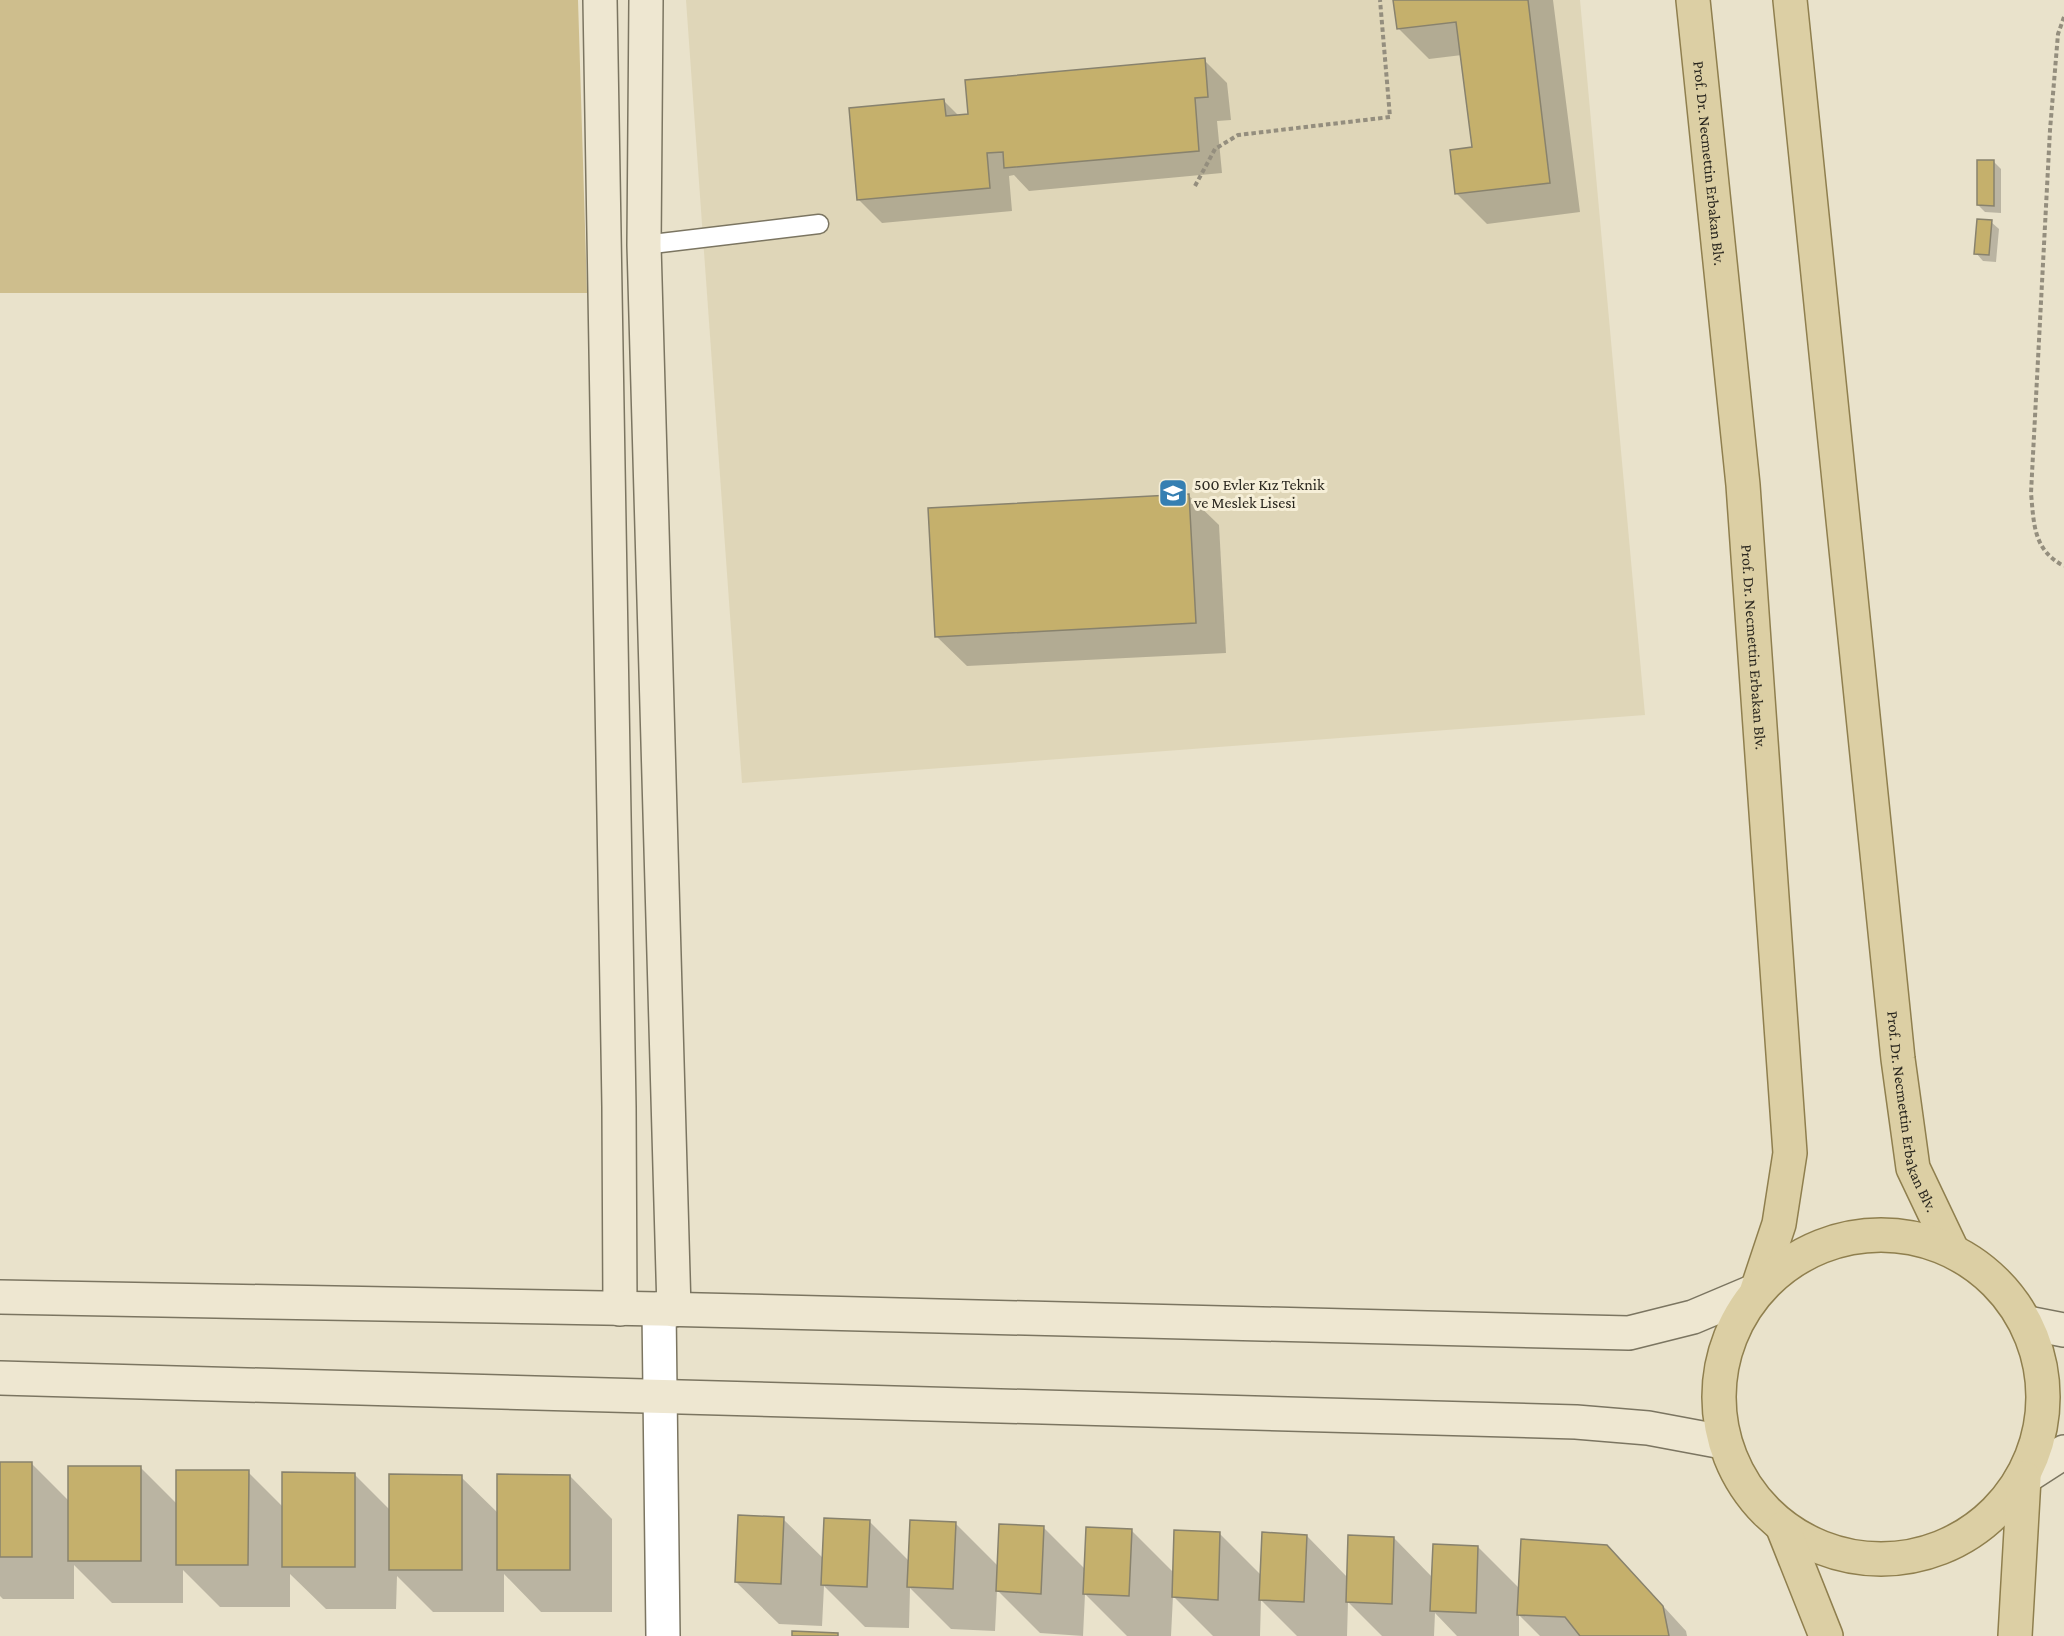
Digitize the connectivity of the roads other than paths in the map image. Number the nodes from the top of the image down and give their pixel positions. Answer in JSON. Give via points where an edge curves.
{"nodes":[{"id":1,"x":600,"y":0,"type":"edge"},
{"id":2,"x":646,"y":0,"type":"edge"},
{"id":3,"x":1693,"y":0,"type":"edge"},
{"id":4,"x":1790,"y":0,"type":"edge"},
{"id":5,"x":819,"y":224,"type":"dead end"},
{"id":6,"x":644,"y":245,"type":"junction"},
{"id":7,"x":1953,"y":1250,"type":"junction"},
{"id":8,"x":1757,"y":1290,"type":"junction"},
{"id":9,"x":0,"y":1297,"type":"edge"},
{"id":10,"x":620,"y":1309,"type":"junction"},
{"id":11,"x":667,"y":1310,"type":"junction"},
{"id":12,"x":2028,"y":1323,"type":"junction"},
{"id":13,"x":2064,"y":1330,"type":"edge"},
{"id":14,"x":0,"y":1378,"type":"edge"},
{"id":15,"x":659,"y":1396,"type":"junction"},
{"id":16,"x":1723,"y":1442,"type":"junction"},
{"id":17,"x":2064,"y":1452,"type":"edge"},
{"id":18,"x":2024,"y":1478,"type":"junction"},
{"id":19,"x":1783,"y":1528,"type":"junction"},
{"id":20,"x":663,"y":1636,"type":"edge"},
{"id":21,"x":1826,"y":1636,"type":"edge"},
{"id":22,"x":2015,"y":1636,"type":"edge"}],
"edges":[{"from":1,"to":10,"type":"main road"},
{"from":2,"to":6,"type":"main road"},
{"from":3,"to":8,"type":"main road","name":"Prof. Dr. Necmettin Erbakan Blv.","via":[[1743,485],[1790,1154],[1779,1224]]},
{"from":4,"to":7,"type":"main road","name":"Prof. Dr. Necmettin Erbakan Blv.","via":[[1898,1059],[1913,1168]]},
{"from":5,"to":6,"type":"lane"},
{"from":6,"to":11,"type":"main road"},
{"from":7,"to":8,"type":"main road","via":[[1901,1235],[1848,1237],[1798,1256]]},
{"from":7,"to":12,"type":"main road","via":[[1996,1280]]},
{"from":8,"to":11,"type":"main road","via":[[1693,1317],[1629,1333]]},
{"from":8,"to":16,"type":"main road","via":[[1729,1336],[1717,1388]]},
{"from":9,"to":10,"type":"main road"},
{"from":10,"to":11,"type":"main road"},
{"from":11,"to":15,"type":"street"},
{"from":12,"to":13,"type":"main road"},
{"from":12,"to":18,"type":"main road","via":[[2043,1374],[2042,1428]]},
{"from":14,"to":15,"type":"main road"},
{"from":15,"to":16,"type":"main road","via":[[1576,1422],[1648,1428]]},
{"from":15,"to":20,"type":"street"},
{"from":16,"to":19,"type":"main road","via":[[1746,1490]]},
{"from":17,"to":18,"type":"main road"},
{"from":18,"to":19,"type":"main road","via":[[1989,1521],[1941,1549],[1887,1561],[1832,1553]]},
{"from":18,"to":22,"type":"main road"},
{"from":19,"to":21,"type":"main road"}]}
